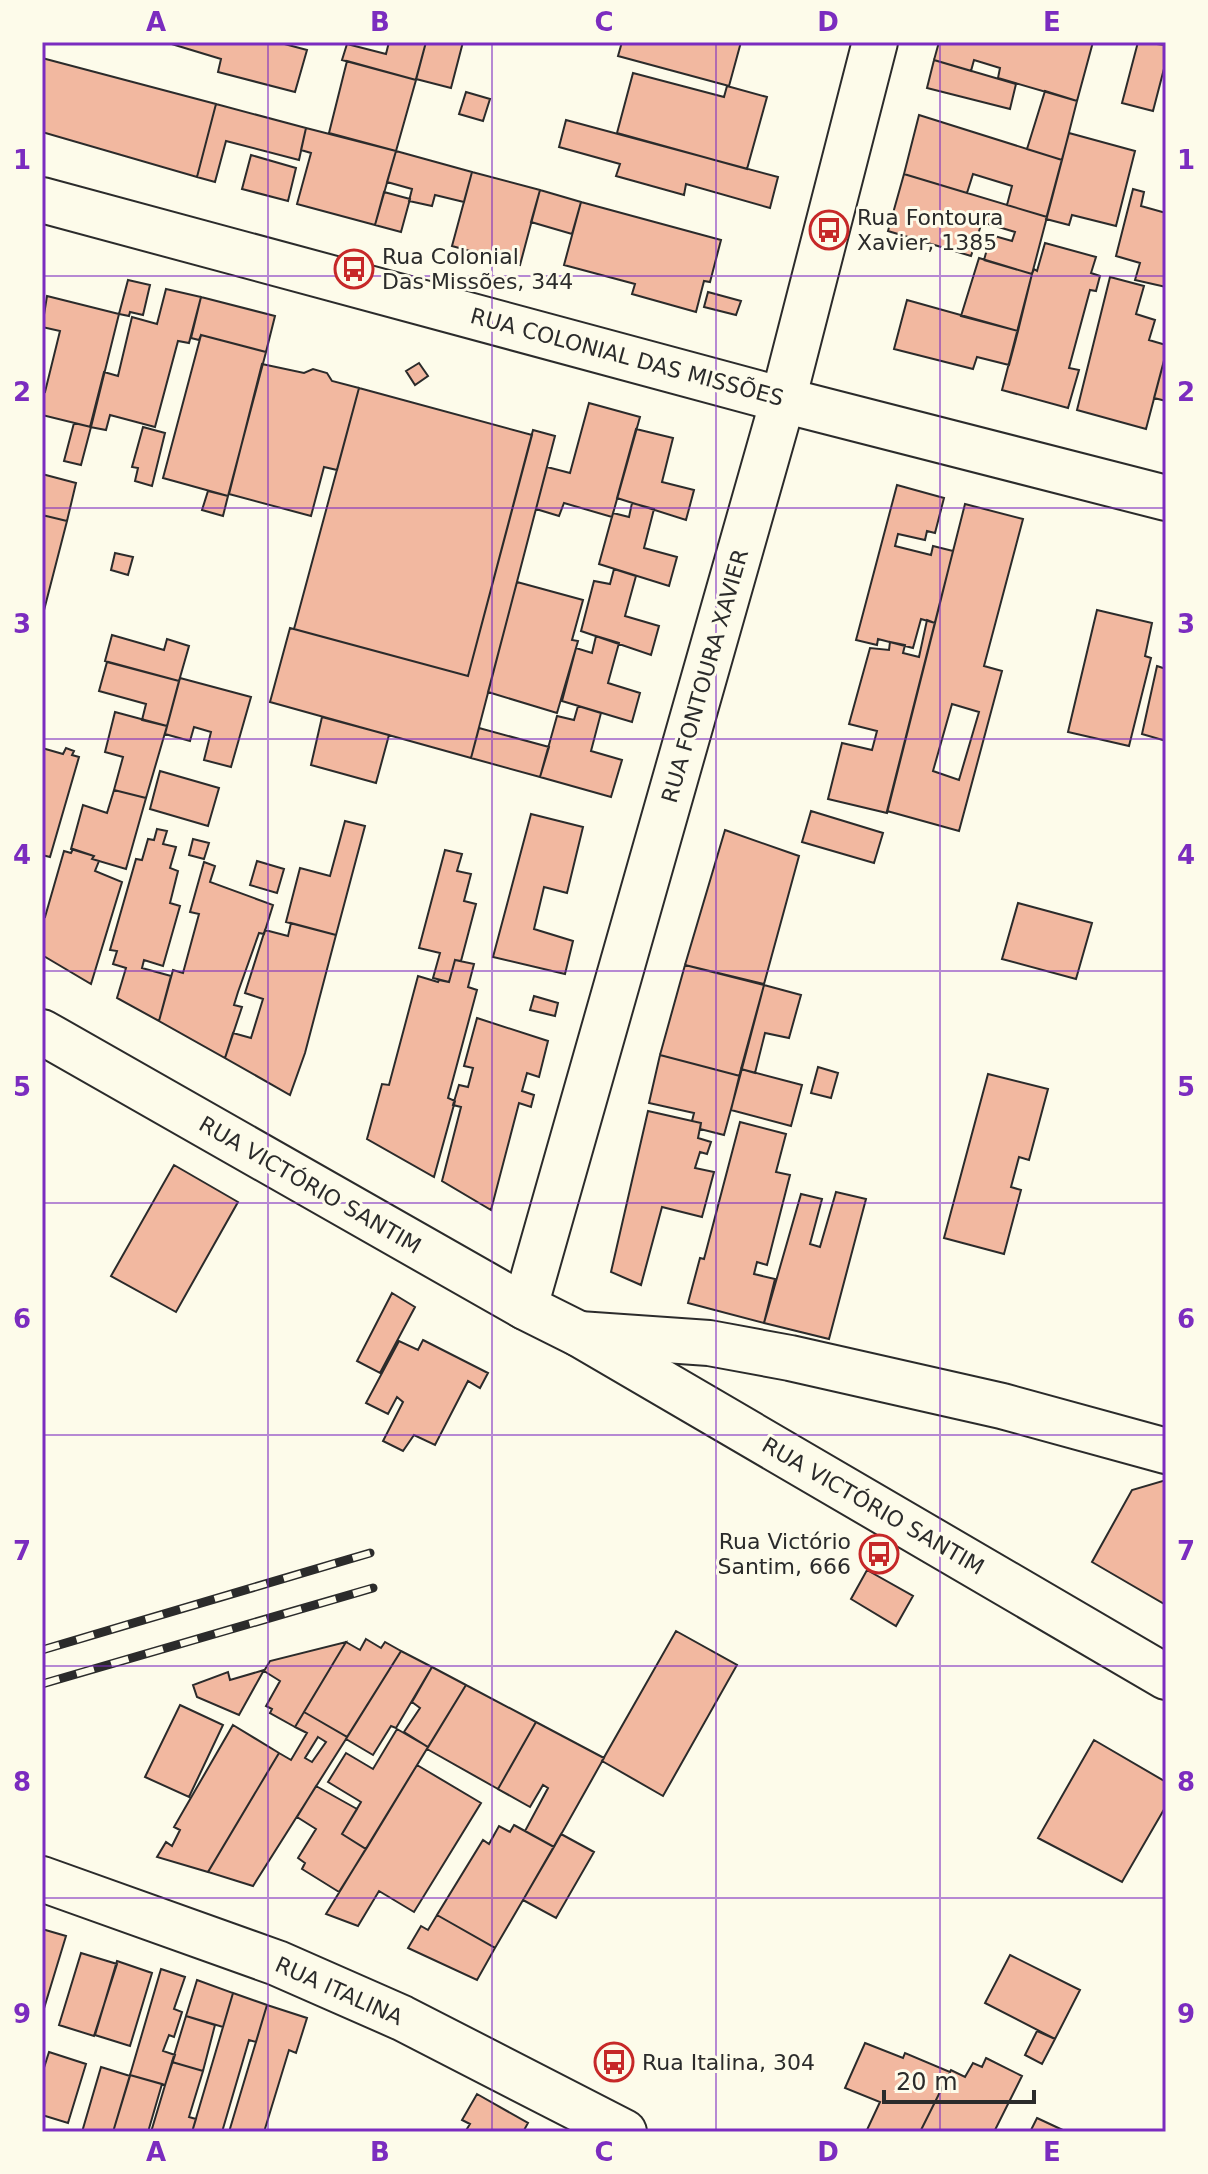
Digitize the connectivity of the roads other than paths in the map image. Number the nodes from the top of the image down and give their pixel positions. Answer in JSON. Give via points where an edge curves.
{"nodes":[{"id":1,"x":875,"y":42,"type":"edge"},
{"id":2,"x":42,"y":200,"type":"edge"},
{"id":3,"x":783,"y":400,"type":"junction"},
{"id":4,"x":1166,"y":498,"type":"edge"},
{"id":5,"x":42,"y":1032,"type":"edge"},
{"id":6,"x":525,"y":1307,"type":"junction"},
{"id":7,"x":579,"y":1334,"type":"junction"},
{"id":8,"x":1166,"y":1451,"type":"edge"},
{"id":9,"x":1166,"y":1677,"type":"edge"},
{"id":10,"x":42,"y":1879,"type":"edge"},
{"id":11,"x":624,"y":2132,"type":"edge"}],
"edges":[{"from":1,"to":3,"type":"street","name":"RUA FONTOURA XAVIER"},
{"from":2,"to":3,"type":"street","name":"RUA COLONIAL DAS MISSÕES"},
{"from":3,"to":4,"type":"street","name":"RUA COLONIAL DAS MISSÕES"},
{"from":3,"to":6,"type":"street","name":"RUA FONTOURA XAVIER"},
{"from":5,"to":6,"type":"street","name":"RUA VICTÓRIO SANTIM"},
{"from":6,"to":7,"type":"street","name":"RUA VICTÓRIO SANTIM"},
{"from":7,"to":8,"type":"street","name":"RUA VICTÓRIO SANTIM","via":[[709,1343],[790,1358],[1002,1406]]},
{"from":7,"to":9,"type":"street","name":"RUA VICTÓRIO SANTIM"},
{"from":10,"to":11,"type":"street","name":"RUA ITALINA","via":[[291,1969],[402,2018]]}]}
